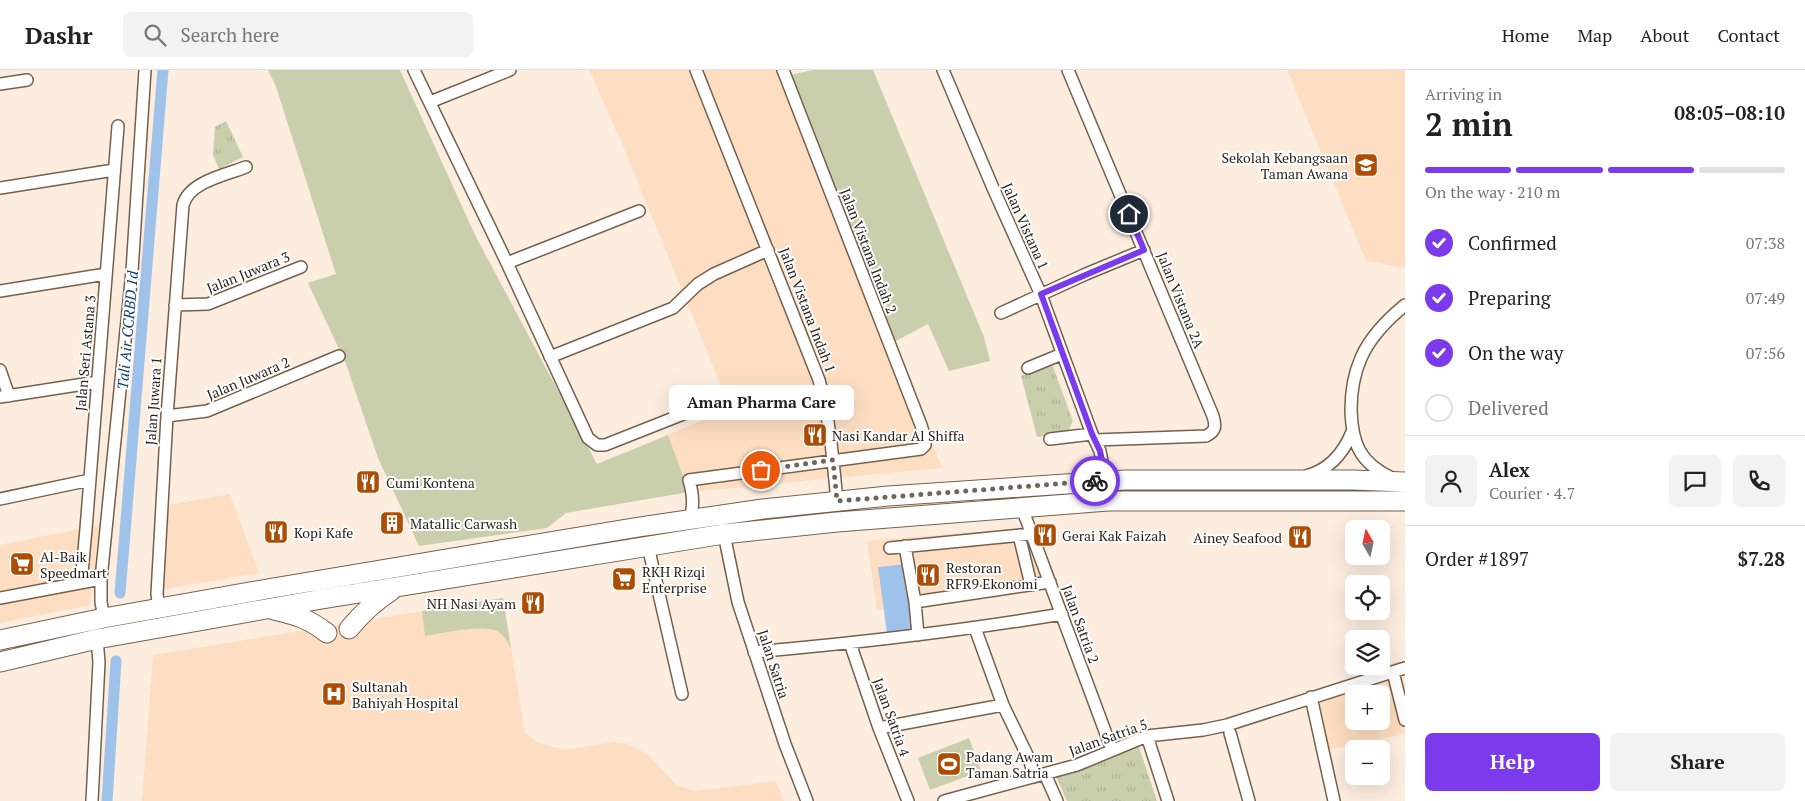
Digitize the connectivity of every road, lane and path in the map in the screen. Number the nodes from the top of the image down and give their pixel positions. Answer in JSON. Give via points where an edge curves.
{"nodes":[{"id":1,"x":145,"y":70,"type":"edge"},
{"id":2,"x":414,"y":70,"type":"edge"},
{"id":3,"x":510,"y":70,"type":"edge"},
{"id":4,"x":696,"y":70,"type":"edge"},
{"id":5,"x":783,"y":70,"type":"edge"},
{"id":6,"x":942,"y":70,"type":"edge"},
{"id":7,"x":1068,"y":70,"type":"edge"},
{"id":8,"x":27,"y":80,"type":"dead end"},
{"id":9,"x":0,"y":84,"type":"edge"},
{"id":10,"x":430,"y":102,"type":"junction"},
{"id":11,"x":118,"y":126,"type":"dead end"},
{"id":12,"x":246,"y":167,"type":"dead end"},
{"id":13,"x":114,"y":170,"type":"junction"},
{"id":14,"x":0,"y":188,"type":"edge"},
{"id":15,"x":639,"y":211,"type":"dead end"},
{"id":16,"x":768,"y":250,"type":"junction"},
{"id":17,"x":1144,"y":250,"type":"junction"},
{"id":18,"x":507,"y":263,"type":"junction"},
{"id":19,"x":302,"y":267,"type":"dead end"},
{"id":20,"x":106,"y":274,"type":"junction"},
{"id":21,"x":0,"y":291,"type":"edge"},
{"id":22,"x":1041,"y":294,"type":"junction"},
{"id":23,"x":175,"y":305,"type":"junction"},
{"id":24,"x":1405,"y":305,"type":"edge"},
{"id":25,"x":1001,"y":313,"type":"dead end"},
{"id":26,"x":1062,"y":354,"type":"junction"},
{"id":27,"x":339,"y":356,"type":"dead end"},
{"id":28,"x":550,"y":357,"type":"junction"},
{"id":29,"x":1028,"y":368,"type":"dead end"},
{"id":30,"x":0,"y":370,"type":"edge"},
{"id":31,"x":97,"y":382,"type":"junction"},
{"id":32,"x":4,"y":396,"type":"edge"},
{"id":33,"x":719,"y":400,"type":"dead end"},
{"id":34,"x":167,"y":416,"type":"junction"},
{"id":35,"x":1352,"y":432,"type":"junction"},
{"id":36,"x":1094,"y":437,"type":"junction"},
{"id":37,"x":1050,"y":439,"type":"dead end"},
{"id":38,"x":833,"y":460,"type":"junction"},
{"id":39,"x":1285,"y":479,"type":"junction"},
{"id":40,"x":90,"y":480,"type":"junction"},
{"id":41,"x":1106,"y":481,"type":"junction"},
{"id":42,"x":1403,"y":481,"type":"edge"},
{"id":43,"x":0,"y":499,"type":"edge"},
{"id":44,"x":837,"y":501,"type":"junction"},
{"id":45,"x":1405,"y":501,"type":"edge"},
{"id":46,"x":1022,"y":508,"type":"junction"},
{"id":47,"x":690,"y":520,"type":"junction"},
{"id":48,"x":724,"y":534,"type":"junction"},
{"id":49,"x":1032,"y":534,"type":"junction"},
{"id":50,"x":1019,"y":535,"type":"junction"},
{"id":51,"x":648,"y":546,"type":"junction"},
{"id":52,"x":905,"y":546,"type":"junction"},
{"id":53,"x":890,"y":548,"type":"dead end"},
{"id":54,"x":340,"y":577,"type":"junction"},
{"id":55,"x":101,"y":579,"type":"junction"},
{"id":56,"x":319,"y":580,"type":"junction"},
{"id":57,"x":1050,"y":582,"type":"junction"},
{"id":58,"x":80,"y":583,"type":"junction"},
{"id":59,"x":1031,"y":585,"type":"junction"},
{"id":60,"x":398,"y":586,"type":"junction"},
{"id":61,"x":343,"y":595,"type":"junction"},
{"id":62,"x":0,"y":598,"type":"edge"},
{"id":63,"x":322,"y":599,"type":"junction"},
{"id":64,"x":915,"y":602,"type":"junction"},
{"id":65,"x":159,"y":608,"type":"junction"},
{"id":66,"x":266,"y":609,"type":"junction"},
{"id":67,"x":1062,"y":614,"type":"junction"},
{"id":68,"x":104,"y":618,"type":"junction"},
{"id":69,"x":975,"y":628,"type":"junction"},
{"id":70,"x":349,"y":629,"type":"dead end"},
{"id":71,"x":327,"y":633,"type":"dead end"},
{"id":72,"x":918,"y":635,"type":"junction"},
{"id":73,"x":97,"y":639,"type":"junction"},
{"id":74,"x":0,"y":640,"type":"edge"},
{"id":75,"x":850,"y":643,"type":"junction"},
{"id":76,"x":754,"y":652,"type":"junction"},
{"id":77,"x":0,"y":662,"type":"edge"},
{"id":78,"x":1405,"y":668,"type":"edge"},
{"id":79,"x":1393,"y":672,"type":"junction"},
{"id":80,"x":682,"y":694,"type":"dead end"},
{"id":81,"x":1311,"y":697,"type":"junction"},
{"id":82,"x":1003,"y":705,"type":"junction"},
{"id":83,"x":1405,"y":720,"type":"edge"},
{"id":84,"x":879,"y":728,"type":"junction"},
{"id":85,"x":1230,"y":733,"type":"dead end"},
{"id":86,"x":1147,"y":736,"type":"junction"},
{"id":87,"x":1112,"y":750,"type":"junction"},
{"id":88,"x":1040,"y":775,"type":"junction"},
{"id":89,"x":92,"y":801,"type":"edge"},
{"id":90,"x":807,"y":801,"type":"edge"},
{"id":91,"x":908,"y":801,"type":"edge"},
{"id":92,"x":944,"y":801,"type":"edge"},
{"id":93,"x":1057,"y":801,"type":"edge"},
{"id":94,"x":1168,"y":801,"type":"edge"},
{"id":95,"x":1249,"y":801,"type":"edge"},
{"id":96,"x":1334,"y":801,"type":"edge"}],
"edges":[{"from":1,"to":55,"type":"street","via":[[132,271]]},
{"from":2,"to":10,"type":"street"},
{"from":3,"to":10,"type":"street"},
{"from":4,"to":16,"type":"street","name":"Jalan Vistana Indah 1"},
{"from":5,"to":38,"type":"street","name":"Jalan Vistana Indah 2","via":[[921,425],[925,443],[921,449]]},
{"from":6,"to":22,"type":"street","name":"Jalan Vistana 1"},
{"from":7,"to":17,"type":"street","name":"Jalan Vistana 2A"},
{"from":8,"to":9,"type":"street"},
{"from":10,"to":18,"type":"street"},
{"from":11,"to":13,"type":"street","name":"Jalan Seri Astana 3"},
{"from":12,"to":23,"type":"street","name":"Jalan Juwara 1","via":[[208,181],[191,190],[185,198],[181,213]]},
{"from":13,"to":14,"type":"street"},
{"from":13,"to":20,"type":"street","name":"Jalan Seri Astana 3"},
{"from":15,"to":18,"type":"street"},
{"from":16,"to":28,"type":"street","via":[[714,274],[673,308]]},
{"from":16,"to":38,"type":"street","name":"Jalan Vistana Indah 1","via":[[819,380]]},
{"from":17,"to":22,"type":"street"},
{"from":17,"to":36,"type":"street","name":"Jalan Vistana 2A","via":[[1215,427],[1206,436]]},
{"from":18,"to":28,"type":"street"},
{"from":19,"to":23,"type":"street","name":"Jalan Juwara 3","via":[[213,303]]},
{"from":20,"to":21,"type":"street"},
{"from":20,"to":31,"type":"street","name":"Jalan Seri Astana 3"},
{"from":22,"to":25,"type":"street"},
{"from":22,"to":26,"type":"street","name":"Jalan Vistana 1"},
{"from":23,"to":34,"type":"street","name":"Jalan Juwara 1"},
{"from":24,"to":35,"type":"street","via":[[1376,334],[1361,357],[1351,398]]},
{"from":26,"to":29,"type":"street"},
{"from":26,"to":36,"type":"street","name":"Jalan Vistana 1"},
{"from":27,"to":34,"type":"street","name":"Jalan Juwara 2","via":[[207,411]]},
{"from":28,"to":33,"type":"street","via":[[588,438],[597,445],[617,441]]},
{"from":30,"to":32,"type":"street"},
{"from":31,"to":32,"type":"street"},
{"from":31,"to":40,"type":"street","name":"Jalan Seri Astana 3"},
{"from":34,"to":65,"type":"street","name":"Jalan Juwara 1","via":[[157,575]]},
{"from":35,"to":39,"type":"street","via":[[1330,465],[1312,474]]},
{"from":35,"to":42,"type":"street","via":[[1370,463],[1384,474]]},
{"from":36,"to":37,"type":"street"},
{"from":36,"to":41,"type":"street","name":"Jalan Vistana 1"},
{"from":38,"to":44,"type":"street","name":"Jalan Vistana Indah 1"},
{"from":38,"to":47,"type":"street","via":[[690,480],[694,505]]},
{"from":39,"to":41,"type":"highway"},
{"from":39,"to":42,"type":"highway"},
{"from":40,"to":43,"type":"street"},
{"from":40,"to":58,"type":"street","name":"Jalan Seri Astana 3"},
{"from":41,"to":44,"type":"highway"},
{"from":44,"to":47,"type":"highway"},
{"from":45,"to":46,"type":"highway","via":[[1132,500]]},
{"from":46,"to":48,"type":"highway"},
{"from":46,"to":49,"type":"street","name":"Jalan Satria 2"},
{"from":47,"to":54,"type":"highway"},
{"from":48,"to":51,"type":"highway"},
{"from":48,"to":76,"type":"street","name":"Jalan Satria","via":[[738,602]]},
{"from":49,"to":50,"type":"street"},
{"from":49,"to":57,"type":"street","name":"Jalan Satria 2"},
{"from":50,"to":52,"type":"street"},
{"from":50,"to":59,"type":"street"},
{"from":51,"to":60,"type":"highway"},
{"from":51,"to":80,"type":"street"},
{"from":52,"to":53,"type":"street"},
{"from":52,"to":64,"type":"street"},
{"from":54,"to":56,"type":"highway"},
{"from":54,"to":61,"type":"highway"},
{"from":55,"to":58,"type":"street"},
{"from":55,"to":68,"type":"street"},
{"from":56,"to":63,"type":"highway"},
{"from":56,"to":65,"type":"highway"},
{"from":57,"to":59,"type":"street"},
{"from":57,"to":67,"type":"street","name":"Jalan Satria 2"},
{"from":58,"to":62,"type":"street"},
{"from":59,"to":64,"type":"street"},
{"from":60,"to":61,"type":"highway"},
{"from":60,"to":70,"type":"highway","via":[[375,601]]},
{"from":61,"to":63,"type":"highway"},
{"from":63,"to":66,"type":"highway"},
{"from":64,"to":72,"type":"street"},
{"from":65,"to":68,"type":"highway"},
{"from":66,"to":71,"type":"highway","via":[[297,615]]},
{"from":66,"to":73,"type":"highway"},
{"from":67,"to":69,"type":"street"},
{"from":67,"to":87,"type":"street","name":"Jalan Satria 2"},
{"from":68,"to":74,"type":"highway"},
{"from":69,"to":72,"type":"street"},
{"from":69,"to":82,"type":"street"},
{"from":72,"to":75,"type":"street"},
{"from":73,"to":77,"type":"highway"},
{"from":73,"to":89,"type":"street","via":[[99,662]]},
{"from":75,"to":76,"type":"street"},
{"from":75,"to":84,"type":"street","name":"Jalan Satria 4"},
{"from":76,"to":90,"type":"street","name":"Jalan Satria"},
{"from":78,"to":79,"type":"street","name":"Jalan Satria 5"},
{"from":79,"to":81,"type":"street","name":"Jalan Satria 5"},
{"from":79,"to":83,"type":"street"},
{"from":81,"to":86,"type":"street","name":"Jalan Satria 5","via":[[1227,725]]},
{"from":81,"to":96,"type":"street"},
{"from":82,"to":84,"type":"street"},
{"from":82,"to":88,"type":"street","via":[[1030,762]]},
{"from":84,"to":91,"type":"street","name":"Jalan Satria 4"},
{"from":85,"to":95,"type":"street"},
{"from":86,"to":87,"type":"street","name":"Jalan Satria 5"},
{"from":86,"to":94,"type":"street"},
{"from":87,"to":88,"type":"street","name":"Jalan Satria 5","via":[[1077,765]]},
{"from":88,"to":92,"type":"street","name":"Jalan Satria 5"},
{"from":88,"to":93,"type":"street"}]}
